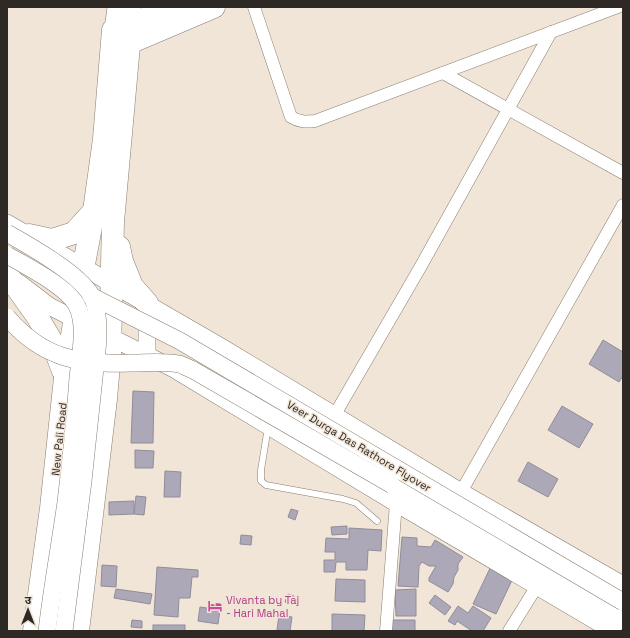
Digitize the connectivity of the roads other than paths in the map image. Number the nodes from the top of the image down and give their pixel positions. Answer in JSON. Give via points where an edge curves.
{"nodes":[{"id":1,"x":116,"y":7,"type":"edge"},
{"id":2,"x":177,"y":7,"type":"edge"},
{"id":3,"x":214,"y":7,"type":"edge"},
{"id":4,"x":254,"y":7,"type":"edge"},
{"id":5,"x":618,"y":7,"type":"edge"},
{"id":6,"x":124,"y":30,"type":"edge"},
{"id":7,"x":551,"y":32,"type":"junction"},
{"id":8,"x":443,"y":73,"type":"junction"},
{"id":9,"x":509,"y":110,"type":"junction"},
{"id":10,"x":623,"y":173,"type":"edge"},
{"id":11,"x":623,"y":205,"type":"edge"},
{"id":12,"x":104,"y":214,"type":"junction"},
{"id":13,"x":7,"y":223,"type":"edge"},
{"id":14,"x":7,"y":233,"type":"edge"},
{"id":15,"x":29,"y":235,"type":"junction"},
{"id":16,"x":7,"y":254,"type":"edge"},
{"id":17,"x":85,"y":258,"type":"junction"},
{"id":18,"x":7,"y":271,"type":"edge"},
{"id":19,"x":7,"y":274,"type":"edge"},
{"id":20,"x":112,"y":283,"type":"junction"},
{"id":21,"x":92,"y":296,"type":"junction"},
{"id":22,"x":147,"y":304,"type":"junction"},
{"id":23,"x":7,"y":317,"type":"edge"},
{"id":24,"x":75,"y":320,"type":"junction"},
{"id":25,"x":111,"y":337,"type":"junction"},
{"id":26,"x":147,"y":356,"type":"junction"},
{"id":27,"x":66,"y":378,"type":"junction"},
{"id":28,"x":292,"y":390,"type":"junction"},
{"id":29,"x":106,"y":399,"type":"junction"},
{"id":30,"x":280,"y":408,"type":"dead end"},
{"id":31,"x":334,"y":416,"type":"junction"},
{"id":32,"x":273,"y":420,"type":"junction"},
{"id":33,"x":461,"y":492,"type":"junction"},
{"id":34,"x":396,"y":503,"type":"junction"},
{"id":35,"x":377,"y":521,"type":"dead end"},
{"id":36,"x":623,"y":585,"type":"edge"},
{"id":37,"x":537,"y":586,"type":"junction"},
{"id":38,"x":623,"y":602,"type":"edge"},
{"id":39,"x":623,"y":621,"type":"edge"},
{"id":40,"x":34,"y":631,"type":"edge"},
{"id":41,"x":47,"y":631,"type":"edge"},
{"id":42,"x":64,"y":631,"type":"edge"},
{"id":43,"x":78,"y":631,"type":"edge"},
{"id":44,"x":386,"y":631,"type":"edge"},
{"id":45,"x":509,"y":631,"type":"edge"},
{"id":46,"x":613,"y":631,"type":"edge"}],
"edges":[{"from":1,"to":6,"type":"main road"},
{"from":2,"to":6,"type":"highway"},
{"from":3,"to":6,"type":"highway"},
{"from":4,"to":8,"type":"street","via":[[287,107],[291,117],[296,120],[315,121]]},
{"from":5,"to":7,"type":"street"},
{"from":6,"to":12,"type":"highway"},
{"from":7,"to":8,"type":"street"},
{"from":7,"to":9,"type":"street"},
{"from":8,"to":9,"type":"street"},
{"from":9,"to":10,"type":"street"},
{"from":9,"to":31,"type":"street"},
{"from":11,"to":33,"type":"street"},
{"from":12,"to":15,"type":"highway","via":[[74,233],[52,240]]},
{"from":12,"to":17,"type":"highway","name":"New Pali Road"},
{"from":12,"to":20,"type":"highway","via":[[112,251]]},
{"from":12,"to":22,"type":"highway","via":[[132,286]]},
{"from":13,"to":15,"type":"main road"},
{"from":14,"to":21,"type":"main road","name":"Veer Durga Das Rathore Flyover","bridge":true,"via":[[60,266]]},
{"from":15,"to":17,"type":"main road"},
{"from":15,"to":18,"type":"main road"},
{"from":16,"to":41,"type":"main road","bridge":true,"via":[[57,285],[71,297],[80,314],[82,333],[74,424]]},
{"from":17,"to":20,"type":"main road"},
{"from":17,"to":24,"type":"highway","name":"New Pali Road"},
{"from":19,"to":24,"type":"main road","via":[[49,306]]},
{"from":19,"to":27,"type":"highway","via":[[52,342]]},
{"from":20,"to":22,"type":"main road"},
{"from":20,"to":25,"type":"highway"},
{"from":21,"to":38,"type":"main road","name":"Veer Durga Das Rathore Flyover","bridge":true,"via":[[180,341]]},
{"from":21,"to":42,"type":"main road","name":"Veer Durga Das Rathore Flyover","bridge":true,"via":[[98,318],[98,340]]},
{"from":22,"to":26,"type":"main road"},
{"from":22,"to":28,"type":"main road"},
{"from":23,"to":39,"type":"main road","name":"Veer Durga Das Rathore Flyover","bridge":true,"via":[[40,346],[67,359],[109,363],[178,364],[193,370]]},
{"from":24,"to":25,"type":"main road"},
{"from":24,"to":27,"type":"highway","name":"New Pali Road"},
{"from":25,"to":26,"type":"main road"},
{"from":25,"to":29,"type":"highway"},
{"from":26,"to":29,"type":"highway","via":[[127,367]]},
{"from":26,"to":32,"type":"main road"},
{"from":27,"to":40,"type":"highway","name":"New Pali Road"},
{"from":28,"to":30,"type":"lane"},
{"from":28,"to":31,"type":"main road"},
{"from":29,"to":43,"type":"highway"},
{"from":31,"to":33,"type":"main road"},
{"from":32,"to":34,"type":"main road"},
{"from":32,"to":35,"type":"lane","via":[[260,470],[261,481],[356,503]]},
{"from":33,"to":36,"type":"main road"},
{"from":34,"to":37,"type":"main road"},
{"from":34,"to":44,"type":"street"},
{"from":37,"to":45,"type":"street"},
{"from":37,"to":46,"type":"main road"}]}
